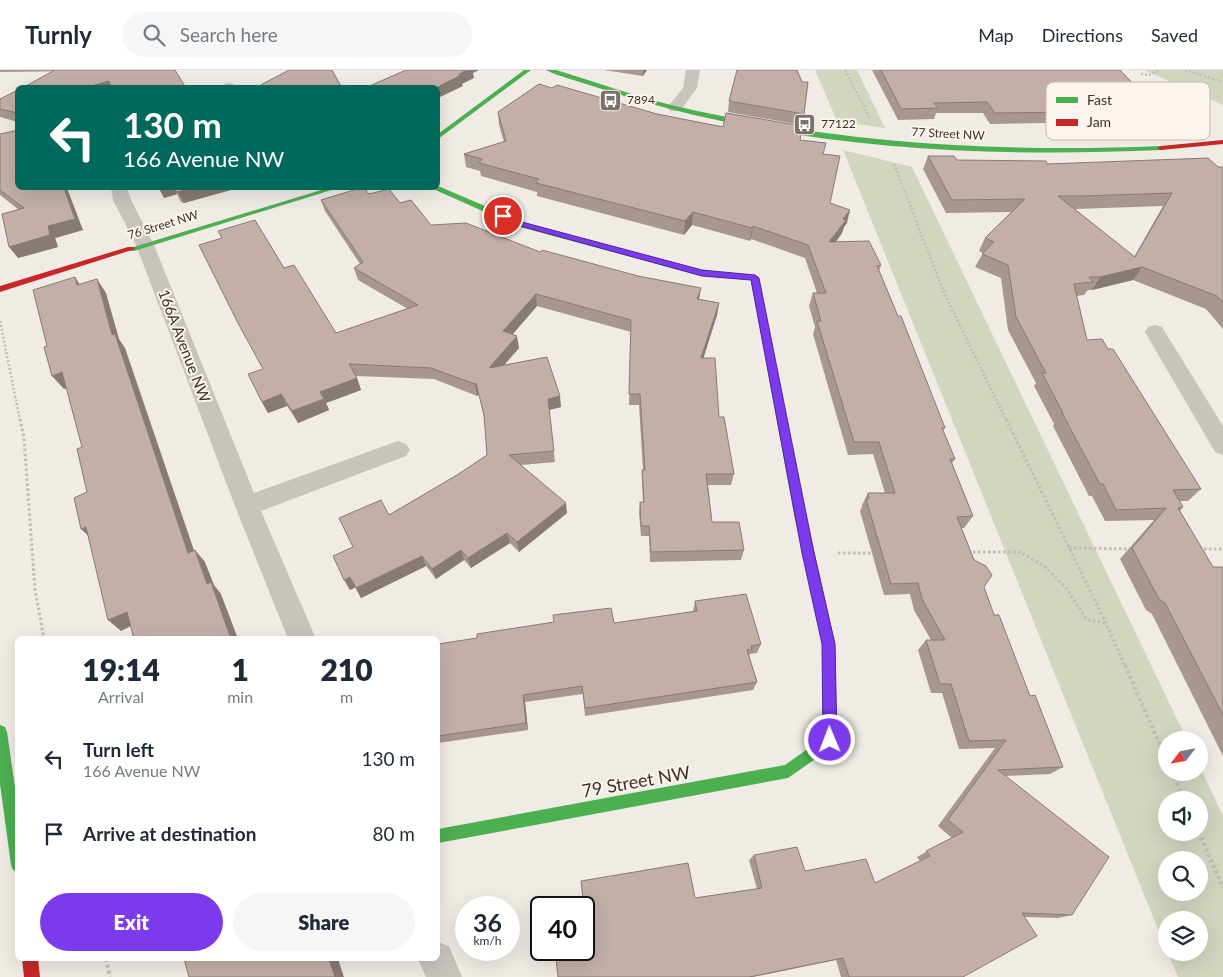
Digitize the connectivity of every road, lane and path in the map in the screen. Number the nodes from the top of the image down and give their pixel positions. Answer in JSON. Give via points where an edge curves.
{"nodes":[{"id":1,"x":528,"y":70,"type":"edge"},
{"id":2,"x":549,"y":70,"type":"edge"},
{"id":3,"x":693,"y":70,"type":"edge"},
{"id":4,"x":845,"y":70,"type":"edge"},
{"id":5,"x":1161,"y":70,"type":"edge"},
{"id":6,"x":1185,"y":70,"type":"edge"},
{"id":7,"x":1141,"y":74,"type":"dead end"},
{"id":8,"x":1223,"y":82,"type":"edge"},
{"id":9,"x":675,"y":108,"type":"junction"},
{"id":10,"x":440,"y":136,"type":"edge"},
{"id":11,"x":1217,"y":142,"type":"edge"},
{"id":12,"x":886,"y":144,"type":"junction"},
{"id":13,"x":1223,"y":152,"type":"edge"},
{"id":14,"x":120,"y":190,"type":"edge"},
{"id":15,"x":327,"y":190,"type":"edge"},
{"id":16,"x":440,"y":190,"type":"edge"},
{"id":17,"x":145,"y":245,"type":"junction"},
{"id":18,"x":0,"y":289,"type":"edge"},
{"id":19,"x":0,"y":321,"type":"edge"},
{"id":20,"x":1155,"y":332,"type":"dead end"},
{"id":21,"x":1223,"y":446,"type":"edge"},
{"id":22,"x":398,"y":450,"type":"dead end"},
{"id":23,"x":246,"y":506,"type":"junction"},
{"id":24,"x":1069,"y":548,"type":"junction"},
{"id":25,"x":1136,"y":549,"type":"edge"},
{"id":26,"x":1194,"y":549,"type":"edge"},
{"id":27,"x":1223,"y":550,"type":"edge"},
{"id":28,"x":962,"y":552,"type":"edge"},
{"id":29,"x":808,"y":553,"type":"junction"},
{"id":30,"x":885,"y":553,"type":"edge"},
{"id":31,"x":1106,"y":624,"type":"junction"},
{"id":32,"x":43,"y":636,"type":"edge"},
{"id":33,"x":301,"y":636,"type":"edge"},
{"id":34,"x":0,"y":732,"type":"edge"},
{"id":35,"x":1158,"y":741,"type":"edge"},
{"id":36,"x":440,"y":836,"type":"edge"},
{"id":37,"x":1202,"y":841,"type":"edge"},
{"id":38,"x":15,"y":843,"type":"edge"},
{"id":39,"x":1223,"y":888,"type":"edge"},
{"id":40,"x":30,"y":961,"type":"edge"},
{"id":41,"x":106,"y":961,"type":"edge"},
{"id":42,"x":437,"y":961,"type":"edge"},
{"id":43,"x":32,"y":977,"type":"edge"},
{"id":44,"x":110,"y":977,"type":"edge"},
{"id":45,"x":444,"y":977,"type":"edge"}],
"edges":[{"from":1,"to":10,"type":"street"},
{"from":2,"to":9,"type":"street","name":"77 Street NW"},
{"from":3,"to":9,"type":"street","via":[[690,88]]},
{"from":4,"to":12,"type":"path"},
{"from":5,"to":7,"type":"path","via":[[1149,75]]},
{"from":6,"to":8,"type":"path"},
{"from":9,"to":12,"type":"street","name":"77 Street NW","via":[[782,129]]},
{"from":11,"to":12,"type":"street","name":"77 Street NW","via":[[1074,151]]},
{"from":11,"to":13,"type":"street"},
{"from":12,"to":24,"type":"path","via":[[946,297]]},
{"from":14,"to":17,"type":"street","name":"166A Avenue NW"},
{"from":15,"to":17,"type":"street","name":"76 Street NW"},
{"from":16,"to":29,"type":"street","via":[[520,224],[702,273],[755,278]]},
{"from":17,"to":18,"type":"street","name":"76 Street NW"},
{"from":17,"to":23,"type":"street","name":"166A Avenue NW"},
{"from":19,"to":32,"type":"path","via":[[24,438],[35,590]]},
{"from":20,"to":21,"type":"street"},
{"from":22,"to":23,"type":"street"},
{"from":23,"to":33,"type":"street","name":"166A Avenue NW"},
{"from":24,"to":25,"type":"path"},
{"from":24,"to":31,"type":"path"},
{"from":26,"to":27,"type":"path"},
{"from":28,"to":31,"type":"path","via":[[1020,552],[1044,566],[1066,588],[1087,620]]},
{"from":29,"to":30,"type":"path"},
{"from":29,"to":36,"type":"street","name":"79 Street NW","via":[[829,644],[830,740],[788,771]]},
{"from":31,"to":35,"type":"path"},
{"from":34,"to":38,"type":"street"},
{"from":37,"to":39,"type":"path"},
{"from":40,"to":43,"type":"street"},
{"from":41,"to":44,"type":"path"},
{"from":42,"to":45,"type":"street"}]}
